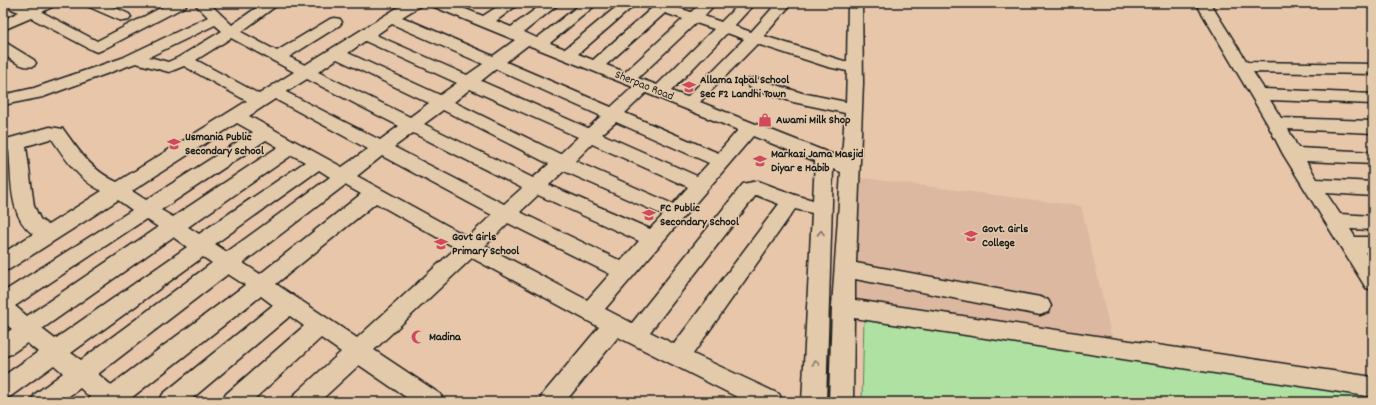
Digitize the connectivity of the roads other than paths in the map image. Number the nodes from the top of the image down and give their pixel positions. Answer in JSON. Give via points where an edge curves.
{"nodes":[{"id":1,"x":9,"y":3,"type":"edge"},
{"id":2,"x":49,"y":3,"type":"edge"},
{"id":3,"x":92,"y":3,"type":"edge"},
{"id":4,"x":181,"y":3,"type":"edge"},
{"id":5,"x":201,"y":3,"type":"edge"},
{"id":6,"x":273,"y":3,"type":"edge"},
{"id":7,"x":414,"y":3,"type":"edge"},
{"id":8,"x":437,"y":3,"type":"edge"},
{"id":9,"x":474,"y":3,"type":"edge"},
{"id":10,"x":513,"y":3,"type":"edge"},
{"id":11,"x":553,"y":3,"type":"edge"},
{"id":12,"x":591,"y":3,"type":"edge"},
{"id":13,"x":630,"y":3,"type":"edge"},
{"id":14,"x":709,"y":3,"type":"edge"},
{"id":15,"x":748,"y":3,"type":"edge"},
{"id":16,"x":785,"y":3,"type":"edge"},
{"id":17,"x":855,"y":3,"type":"edge"},
{"id":18,"x":1203,"y":3,"type":"edge"},
{"id":19,"x":659,"y":4,"type":"edge"},
{"id":20,"x":31,"y":12,"type":"junction"},
{"id":21,"x":460,"y":12,"type":"junction"},
{"id":22,"x":124,"y":17,"type":"dead end"},
{"id":23,"x":218,"y":18,"type":"junction"},
{"id":24,"x":391,"y":18,"type":"junction"},
{"id":25,"x":694,"y":18,"type":"junction"},
{"id":26,"x":335,"y":22,"type":"dead end"},
{"id":27,"x":485,"y":22,"type":"junction"},
{"id":28,"x":3,"y":26,"type":"edge"},
{"id":29,"x":724,"y":28,"type":"junction"},
{"id":30,"x":231,"y":32,"type":"junction"},
{"id":31,"x":364,"y":35,"type":"junction"},
{"id":32,"x":754,"y":38,"type":"junction"},
{"id":33,"x":526,"y":39,"type":"junction"},
{"id":34,"x":3,"y":47,"type":"edge"},
{"id":35,"x":336,"y":53,"type":"junction"},
{"id":36,"x":567,"y":55,"type":"junction"},
{"id":37,"x":278,"y":57,"type":"junction"},
{"id":38,"x":134,"y":58,"type":"junction"},
{"id":39,"x":185,"y":60,"type":"junction"},
{"id":40,"x":28,"y":63,"type":"dead end"},
{"id":41,"x":493,"y":63,"type":"junction"},
{"id":42,"x":595,"y":66,"type":"junction"},
{"id":43,"x":1242,"y":67,"type":"junction"},
{"id":44,"x":855,"y":68,"type":"junction"},
{"id":45,"x":1336,"y":68,"type":"junction"},
{"id":46,"x":1373,"y":69,"type":"edge"},
{"id":47,"x":306,"y":72,"type":"junction"},
{"id":48,"x":468,"y":82,"type":"junction"},
{"id":49,"x":755,"y":83,"type":"dead end"},
{"id":50,"x":644,"y":86,"type":"junction"},
{"id":51,"x":1258,"y":94,"type":"junction"},
{"id":52,"x":267,"y":97,"type":"junction"},
{"id":53,"x":1366,"y":99,"type":"edge"},
{"id":54,"x":3,"y":100,"type":"edge"},
{"id":55,"x":441,"y":102,"type":"junction"},
{"id":56,"x":689,"y":104,"type":"junction"},
{"id":57,"x":854,"y":109,"type":"junction"},
{"id":58,"x":613,"y":115,"type":"junction"},
{"id":59,"x":237,"y":116,"type":"junction"},
{"id":60,"x":1373,"y":117,"type":"edge"},
{"id":61,"x":1276,"y":123,"type":"junction"},
{"id":62,"x":411,"y":125,"type":"junction"},
{"id":63,"x":1373,"y":127,"type":"edge"},
{"id":64,"x":750,"y":128,"type":"junction"},
{"id":65,"x":266,"y":132,"type":"junction"},
{"id":66,"x":589,"y":136,"type":"junction"},
{"id":67,"x":10,"y":144,"type":"edge"},
{"id":68,"x":292,"y":146,"type":"junction"},
{"id":69,"x":381,"y":147,"type":"junction"},
{"id":70,"x":1292,"y":154,"type":"junction"},
{"id":71,"x":824,"y":158,"type":"junction"},
{"id":72,"x":1373,"y":158,"type":"edge"},
{"id":73,"x":721,"y":161,"type":"junction"},
{"id":74,"x":319,"y":162,"type":"junction"},
{"id":75,"x":561,"y":162,"type":"junction"},
{"id":76,"x":851,"y":168,"type":"junction"},
{"id":77,"x":343,"y":175,"type":"junction"},
{"id":78,"x":700,"y":185,"type":"junction"},
{"id":79,"x":534,"y":186,"type":"junction"},
{"id":80,"x":1313,"y":186,"type":"junction"},
{"id":81,"x":1373,"y":189,"type":"edge"},
{"id":82,"x":118,"y":191,"type":"junction"},
{"id":83,"x":375,"y":193,"type":"junction"},
{"id":84,"x":791,"y":201,"type":"junction"},
{"id":85,"x":822,"y":209,"type":"junction"},
{"id":86,"x":147,"y":210,"type":"junction"},
{"id":87,"x":505,"y":213,"type":"junction"},
{"id":88,"x":676,"y":213,"type":"junction"},
{"id":89,"x":1335,"y":221,"type":"junction"},
{"id":90,"x":1373,"y":223,"type":"edge"},
{"id":91,"x":172,"y":227,"type":"junction"},
{"id":92,"x":48,"y":235,"type":"junction"},
{"id":93,"x":653,"y":239,"type":"junction"},
{"id":94,"x":1350,"y":244,"type":"junction"},
{"id":95,"x":1373,"y":245,"type":"edge"},
{"id":96,"x":201,"y":246,"type":"junction"},
{"id":97,"x":470,"y":246,"type":"junction"},
{"id":98,"x":227,"y":263,"type":"junction"},
{"id":99,"x":3,"y":264,"type":"edge"},
{"id":100,"x":845,"y":269,"type":"junction"},
{"id":101,"x":624,"y":272,"type":"junction"},
{"id":102,"x":1372,"y":281,"type":"edge"},
{"id":103,"x":261,"y":285,"type":"junction"},
{"id":104,"x":3,"y":303,"type":"edge"},
{"id":105,"x":289,"y":304,"type":"junction"},
{"id":106,"x":1040,"y":306,"type":"dead end"},
{"id":107,"x":843,"y":307,"type":"junction"},
{"id":108,"x":3,"y":309,"type":"edge"},
{"id":109,"x":590,"y":311,"type":"junction"},
{"id":110,"x":615,"y":324,"type":"junction"},
{"id":111,"x":320,"y":326,"type":"junction"},
{"id":112,"x":27,"y":329,"type":"junction"},
{"id":113,"x":635,"y":335,"type":"junction"},
{"id":114,"x":3,"y":347,"type":"edge"},
{"id":115,"x":56,"y":352,"type":"junction"},
{"id":116,"x":357,"y":352,"type":"junction"},
{"id":117,"x":678,"y":357,"type":"junction"},
{"id":118,"x":81,"y":373,"type":"junction"},
{"id":119,"x":1373,"y":388,"type":"edge"},
{"id":120,"x":3,"y":389,"type":"edge"},
{"id":121,"x":309,"y":400,"type":"edge"},
{"id":122,"x":111,"y":401,"type":"edge"},
{"id":123,"x":43,"y":402,"type":"edge"},
{"id":124,"x":171,"y":402,"type":"edge"},
{"id":125,"x":234,"y":402,"type":"edge"},
{"id":126,"x":432,"y":402,"type":"edge"},
{"id":127,"x":551,"y":402,"type":"edge"},
{"id":128,"x":771,"y":402,"type":"edge"},
{"id":129,"x":814,"y":402,"type":"edge"},
{"id":130,"x":841,"y":402,"type":"edge"}],
"edges":[{"from":1,"to":20,"type":"street"},
{"from":2,"to":20,"type":"street"},
{"from":3,"to":22,"type":"street"},
{"from":4,"to":20,"type":"street","via":[[97,47]]},
{"from":5,"to":23,"type":"street"},
{"from":6,"to":30,"type":"street"},
{"from":7,"to":24,"type":"street"},
{"from":8,"to":21,"type":"street","name":"Sherpao Road"},
{"from":9,"to":21,"type":"street"},
{"from":10,"to":27,"type":"street"},
{"from":11,"to":33,"type":"street"},
{"from":12,"to":33,"type":"street"},
{"from":13,"to":36,"type":"street"},
{"from":14,"to":25,"type":"street"},
{"from":15,"to":29,"type":"street"},
{"from":16,"to":32,"type":"street"},
{"from":17,"to":44,"type":"street"},
{"from":18,"to":43,"type":"street"},
{"from":19,"to":25,"type":"street"},
{"from":19,"to":42,"type":"street"},
{"from":20,"to":28,"type":"street"},
{"from":21,"to":27,"type":"street","name":"Sherpao Road"},
{"from":23,"to":30,"type":"street"},
{"from":23,"to":38,"type":"street"},
{"from":24,"to":31,"type":"street"},
{"from":24,"to":41,"type":"street"},
{"from":25,"to":29,"type":"street"},
{"from":25,"to":50,"type":"street"},
{"from":26,"to":37,"type":"street"},
{"from":27,"to":33,"type":"street","name":"Sherpao Road"},
{"from":29,"to":32,"type":"street"},
{"from":29,"to":50,"type":"street"},
{"from":30,"to":37,"type":"street"},
{"from":30,"to":39,"type":"street"},
{"from":31,"to":35,"type":"street"},
{"from":31,"to":48,"type":"street"},
{"from":32,"to":44,"type":"street","via":[[834,64]]},
{"from":32,"to":56,"type":"street"},
{"from":33,"to":36,"type":"street","name":"Sherpao Road"},
{"from":33,"to":41,"type":"street"},
{"from":34,"to":40,"type":"street"},
{"from":35,"to":47,"type":"street"},
{"from":35,"to":55,"type":"street"},
{"from":36,"to":42,"type":"street","name":"Sherpao Road"},
{"from":37,"to":47,"type":"street"},
{"from":38,"to":39,"type":"street","via":[[168,67]]},
{"from":38,"to":54,"type":"street","via":[[37,93]]},
{"from":39,"to":52,"type":"street"},
{"from":41,"to":48,"type":"street"},
{"from":41,"to":58,"type":"street"},
{"from":42,"to":50,"type":"street","name":"Sherpao Road"},
{"from":43,"to":45,"type":"street"},
{"from":43,"to":51,"type":"street"},
{"from":44,"to":57,"type":"street"},
{"from":45,"to":46,"type":"street"},
{"from":45,"to":53,"type":"street"},
{"from":47,"to":52,"type":"street"},
{"from":47,"to":62,"type":"street"},
{"from":48,"to":55,"type":"street"},
{"from":48,"to":66,"type":"street"},
{"from":49,"to":57,"type":"street","via":[[799,98]]},
{"from":50,"to":56,"type":"street","name":"Sherpao Road"},
{"from":50,"to":58,"type":"street"},
{"from":51,"to":53,"type":"street"},
{"from":51,"to":61,"type":"street"},
{"from":52,"to":59,"type":"street"},
{"from":52,"to":69,"type":"street"},
{"from":53,"to":60,"type":"street"},
{"from":55,"to":62,"type":"street"},
{"from":55,"to":75,"type":"street"},
{"from":56,"to":64,"type":"street","name":"Sherpao Road"},
{"from":57,"to":76,"type":"street"},
{"from":58,"to":66,"type":"street"},
{"from":58,"to":73,"type":"street"},
{"from":59,"to":65,"type":"street"},
{"from":59,"to":82,"type":"street"},
{"from":61,"to":63,"type":"street"},
{"from":61,"to":70,"type":"street"},
{"from":62,"to":69,"type":"street"},
{"from":62,"to":79,"type":"street"},
{"from":64,"to":71,"type":"street","name":"Sherpao Road"},
{"from":64,"to":73,"type":"street"},
{"from":65,"to":68,"type":"street"},
{"from":65,"to":86,"type":"street"},
{"from":66,"to":75,"type":"street"},
{"from":66,"to":78,"type":"street"},
{"from":67,"to":82,"type":"street","via":[[56,133],[75,159],[96,180]]},
{"from":67,"to":92,"type":"street","via":[[24,206],[32,224]]},
{"from":68,"to":74,"type":"street"},
{"from":68,"to":91,"type":"street"},
{"from":69,"to":77,"type":"street"},
{"from":69,"to":87,"type":"street"},
{"from":70,"to":72,"type":"street"},
{"from":70,"to":80,"type":"street"},
{"from":71,"to":76,"type":"street","name":"Sherpao Road"},
{"from":71,"to":85,"type":"street"},
{"from":73,"to":78,"type":"street"},
{"from":74,"to":77,"type":"street"},
{"from":74,"to":96,"type":"street"},
{"from":75,"to":79,"type":"street"},
{"from":75,"to":88,"type":"street"},
{"from":76,"to":100,"type":"street"},
{"from":77,"to":83,"type":"street"},
{"from":77,"to":98,"type":"street"},
{"from":78,"to":88,"type":"street"},
{"from":79,"to":87,"type":"street"},
{"from":79,"to":93,"type":"street"},
{"from":80,"to":81,"type":"street"},
{"from":80,"to":89,"type":"street"},
{"from":82,"to":86,"type":"street"},
{"from":82,"to":92,"type":"street"},
{"from":83,"to":97,"type":"street"},
{"from":83,"to":103,"type":"street"},
{"from":84,"to":85,"type":"street"},
{"from":84,"to":113,"type":"street","via":[[758,188],[750,190]]},
{"from":84,"to":117,"type":"street"},
{"from":129,"to":85,"type":"street","one_way":true},
{"from":86,"to":91,"type":"street"},
{"from":86,"to":104,"type":"street"},
{"from":87,"to":97,"type":"street"},
{"from":87,"to":101,"type":"street"},
{"from":88,"to":93,"type":"street"},
{"from":89,"to":90,"type":"street"},
{"from":89,"to":94,"type":"street"},
{"from":91,"to":96,"type":"street"},
{"from":91,"to":112,"type":"street"},
{"from":92,"to":99,"type":"street"},
{"from":93,"to":101,"type":"street"},
{"from":94,"to":95,"type":"street"},
{"from":94,"to":102,"type":"street"},
{"from":96,"to":98,"type":"street"},
{"from":96,"to":115,"type":"street"},
{"from":97,"to":109,"type":"street"},
{"from":97,"to":116,"type":"street"},
{"from":98,"to":103,"type":"street"},
{"from":98,"to":118,"type":"street"},
{"from":100,"to":106,"type":"street"},
{"from":100,"to":107,"type":"street"},
{"from":101,"to":109,"type":"street"},
{"from":103,"to":105,"type":"street"},
{"from":103,"to":122,"type":"street"},
{"from":105,"to":111,"type":"street"},
{"from":105,"to":124,"type":"street"},
{"from":107,"to":119,"type":"street"},
{"from":107,"to":130,"type":"street"},
{"from":108,"to":112,"type":"street"},
{"from":109,"to":110,"type":"street"},
{"from":110,"to":113,"type":"street"},
{"from":110,"to":127,"type":"street"},
{"from":111,"to":116,"type":"street"},
{"from":111,"to":125,"type":"street"},
{"from":112,"to":114,"type":"street"},
{"from":112,"to":115,"type":"street"},
{"from":113,"to":117,"type":"street"},
{"from":115,"to":118,"type":"street"},
{"from":115,"to":120,"type":"street"},
{"from":116,"to":121,"type":"street"},
{"from":116,"to":126,"type":"street"},
{"from":117,"to":128,"type":"street"},
{"from":118,"to":122,"type":"street"},
{"from":118,"to":123,"type":"street"}]}
